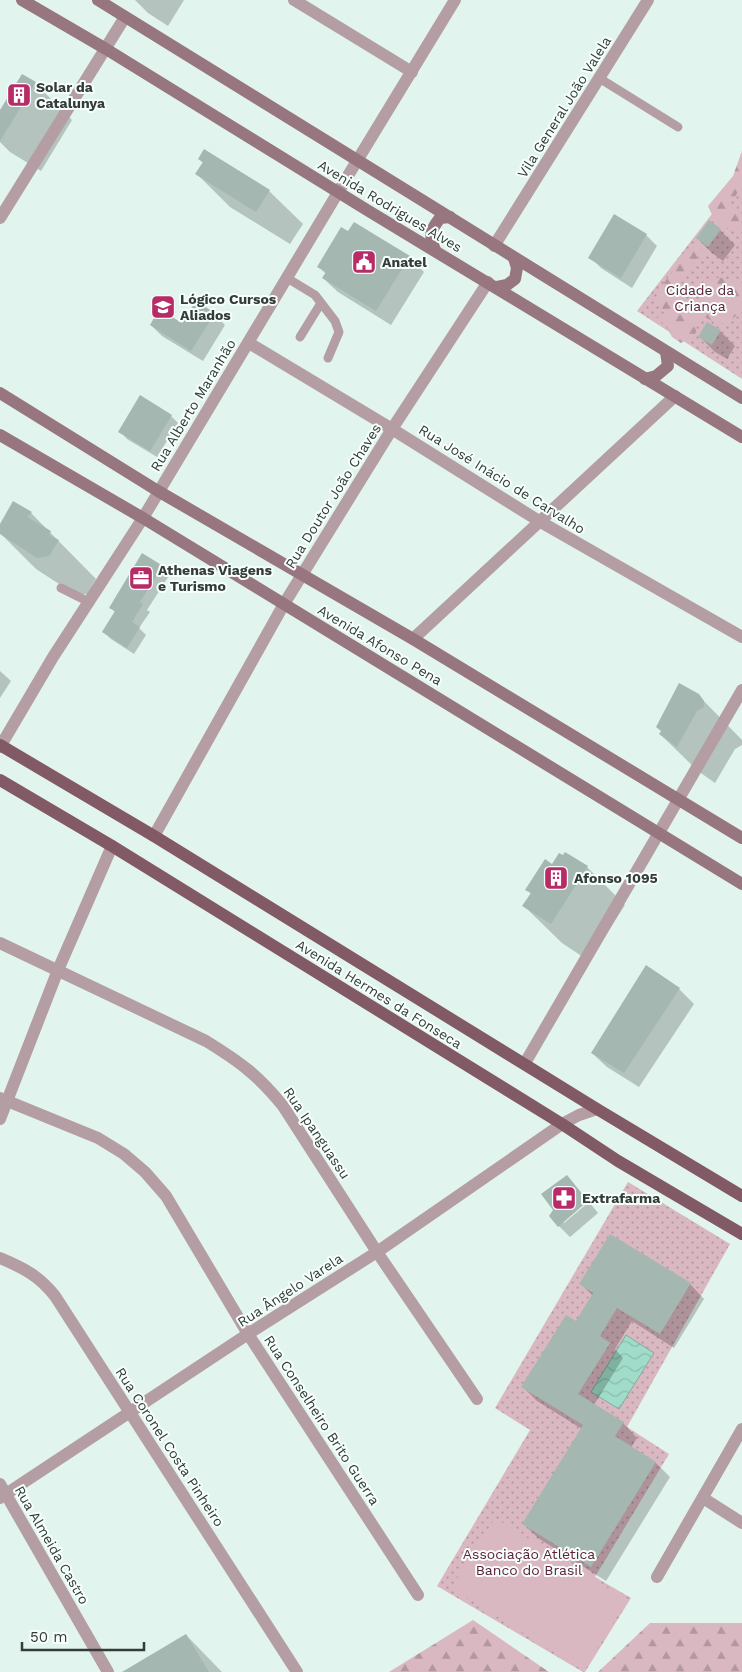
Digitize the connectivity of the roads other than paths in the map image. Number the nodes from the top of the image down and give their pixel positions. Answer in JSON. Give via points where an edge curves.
{"nodes":[{"id":1,"x":22,"y":0,"type":"edge"},
{"id":2,"x":98,"y":0,"type":"edge"},
{"id":3,"x":294,"y":0,"type":"edge"},
{"id":4,"x":455,"y":0,"type":"edge"},
{"id":5,"x":648,"y":0,"type":"edge"},
{"id":6,"x":125,"y":17,"type":"junction"},
{"id":7,"x":106,"y":49,"type":"junction"},
{"id":8,"x":412,"y":72,"type":"junction"},
{"id":9,"x":599,"y":78,"type":"junction"},
{"id":10,"x":678,"y":127,"type":"dead end"},
{"id":11,"x":358,"y":160,"type":"junction"},
{"id":12,"x":338,"y":192,"type":"junction"},
{"id":13,"x":450,"y":217,"type":"junction"},
{"id":14,"x":0,"y":218,"type":"edge"},
{"id":15,"x":494,"y":246,"type":"junction"},
{"id":16,"x":434,"y":250,"type":"junction"},
{"id":17,"x":514,"y":258,"type":"junction"},
{"id":18,"x":287,"y":278,"type":"junction"},
{"id":19,"x":492,"y":285,"type":"junction"},
{"id":20,"x":321,"y":303,"type":"junction"},
{"id":21,"x":300,"y":337,"type":"dead end"},
{"id":22,"x":249,"y":344,"type":"junction"},
{"id":23,"x":666,"y":352,"type":"junction"},
{"id":24,"x":328,"y":358,"type":"dead end"},
{"id":25,"x":646,"y":379,"type":"junction"},
{"id":26,"x":0,"y":393,"type":"edge"},
{"id":27,"x":675,"y":396,"type":"junction"},
{"id":28,"x":742,"y":398,"type":"edge"},
{"id":29,"x":392,"y":429,"type":"junction"},
{"id":30,"x":0,"y":435,"type":"edge"},
{"id":31,"x":742,"y":437,"type":"edge"},
{"id":32,"x":158,"y":491,"type":"junction"},
{"id":33,"x":143,"y":518,"type":"junction"},
{"id":34,"x":539,"y":521,"type":"junction"},
{"id":35,"x":303,"y":575,"type":"junction"},
{"id":36,"x":61,"y":588,"type":"dead end"},
{"id":37,"x":89,"y":602,"type":"junction"},
{"id":38,"x":284,"y":604,"type":"junction"},
{"id":39,"x":742,"y":638,"type":"edge"},
{"id":40,"x":414,"y":639,"type":"junction"},
{"id":41,"x":742,"y":690,"type":"edge"},
{"id":42,"x":0,"y":746,"type":"edge"},
{"id":43,"x":0,"y":780,"type":"edge"},
{"id":44,"x":678,"y":800,"type":"junction"},
{"id":45,"x":660,"y":833,"type":"junction"},
{"id":46,"x":154,"y":836,"type":"junction"},
{"id":47,"x":742,"y":838,"type":"edge"},
{"id":48,"x":112,"y":846,"type":"junction"},
{"id":49,"x":742,"y":884,"type":"edge"},
{"id":50,"x":0,"y":943,"type":"edge"},
{"id":51,"x":58,"y":970,"type":"junction"},
{"id":52,"x":525,"y":1063,"type":"junction"},
{"id":53,"x":4,"y":1099,"type":"edge"},
{"id":54,"x":597,"y":1108,"type":"junction"},
{"id":55,"x":0,"y":1119,"type":"edge"},
{"id":56,"x":562,"y":1124,"type":"junction"},
{"id":57,"x":742,"y":1196,"type":"edge"},
{"id":58,"x":742,"y":1234,"type":"edge"},
{"id":59,"x":377,"y":1252,"type":"junction"},
{"id":60,"x":0,"y":1258,"type":"edge"},
{"id":61,"x":248,"y":1334,"type":"junction"},
{"id":62,"x":477,"y":1399,"type":"dead end"},
{"id":63,"x":129,"y":1412,"type":"junction"},
{"id":64,"x":742,"y":1429,"type":"edge"},
{"id":65,"x":2,"y":1493,"type":"edge"},
{"id":66,"x":703,"y":1498,"type":"junction"},
{"id":67,"x":742,"y":1523,"type":"edge"},
{"id":68,"x":657,"y":1577,"type":"dead end"},
{"id":69,"x":418,"y":1595,"type":"dead end"},
{"id":70,"x":108,"y":1672,"type":"edge"},
{"id":71,"x":297,"y":1672,"type":"edge"}],
"edges":[{"from":1,"to":7,"type":"main road","name":"Avenida Rodrigues Alves"},
{"from":2,"to":6,"type":"main road","name":"Avenida Rodrigues Alves"},
{"from":3,"to":8,"type":"street"},
{"from":4,"to":8,"type":"street","name":"Rua Alberto Maranhão"},
{"from":5,"to":9,"type":"street","name":"Vila General João Valela"},
{"from":6,"to":7,"type":"street"},
{"from":6,"to":11,"type":"main road","name":"Avenida Rodrigues Alves"},
{"from":7,"to":12,"type":"main road","name":"Avenida Rodrigues Alves"},
{"from":7,"to":14,"type":"street"},
{"from":8,"to":11,"type":"street","name":"Rua Alberto Maranhão"},
{"from":9,"to":10,"type":"lane"},
{"from":9,"to":15,"type":"street","name":"Vila General João Valela"},
{"from":11,"to":12,"type":"street","name":"Rua Alberto Maranhão"},
{"from":11,"to":13,"type":"main road","name":"Avenida Rodrigues Alves"},
{"from":12,"to":16,"type":"main road","name":"Avenida Rodrigues Alves"},
{"from":12,"to":18,"type":"street","name":"Rua Alberto Maranhão"},
{"from":13,"to":15,"type":"main road","name":"Avenida Rodrigues Alves"},
{"from":13,"to":16,"type":"main road","via":[[440,218],[434,226],[430,237]]},
{"from":15,"to":17,"type":"main road","name":"Avenida Rodrigues Alves"},
{"from":16,"to":19,"type":"main road","name":"Avenida Rodrigues Alves"},
{"from":17,"to":19,"type":"main road","via":[[517,268],[515,279],[507,284]]},
{"from":17,"to":23,"type":"main road","name":"Avenida Rodrigues Alves"},
{"from":18,"to":20,"type":"lane","via":[[315,295]]},
{"from":18,"to":22,"type":"street","name":"Rua Alberto Maranhão"},
{"from":19,"to":25,"type":"main road","name":"Avenida Rodrigues Alves"},
{"from":19,"to":29,"type":"street","name":"Rua Doutor João Chaves"},
{"from":20,"to":21,"type":"lane"},
{"from":20,"to":24,"type":"lane","via":[[339,332]]},
{"from":22,"to":29,"type":"street","name":"Rua José Inácio de Carvalho"},
{"from":22,"to":32,"type":"street","name":"Rua Alberto Maranhão"},
{"from":23,"to":25,"type":"main road","via":[[668,366],[656,376]]},
{"from":23,"to":28,"type":"main road","name":"Avenida Rodrigues Alves"},
{"from":25,"to":27,"type":"main road","name":"Avenida Rodrigues Alves"},
{"from":26,"to":32,"type":"main road","name":"Avenida Afonso Pena"},
{"from":27,"to":31,"type":"main road","name":"Avenida Rodrigues Alves"},
{"from":27,"to":34,"type":"street"},
{"from":29,"to":34,"type":"street","name":"Rua José Inácio de Carvalho"},
{"from":29,"to":35,"type":"street","name":"Rua Doutor João Chaves"},
{"from":30,"to":33,"type":"main road","name":"Avenida Afonso Pena"},
{"from":32,"to":33,"type":"street","name":"Rua Alberto Maranhão"},
{"from":32,"to":35,"type":"main road","name":"Avenida Afonso Pena"},
{"from":33,"to":37,"type":"street","name":"Rua Alberto Maranhão"},
{"from":33,"to":38,"type":"main road","name":"Avenida Afonso Pena"},
{"from":34,"to":39,"type":"street","name":"Rua José Inácio de Carvalho"},
{"from":34,"to":40,"type":"street"},
{"from":35,"to":38,"type":"street","name":"Rua Doutor João Chaves"},
{"from":35,"to":40,"type":"main road","name":"Avenida Afonso Pena"},
{"from":36,"to":37,"type":"lane"},
{"from":37,"to":42,"type":"street","name":"Rua Alberto Maranhão"},
{"from":38,"to":45,"type":"main road","name":"Avenida Afonso Pena"},
{"from":38,"to":46,"type":"street","name":"Rua Doutor João Chaves"},
{"from":40,"to":44,"type":"main road","name":"Avenida Afonso Pena"},
{"from":41,"to":44,"type":"street"},
{"from":42,"to":46,"type":"main road","name":"Avenida Hermes da Fonseca"},
{"from":43,"to":48,"type":"main road","name":"Avenida Hermes da Fonseca"},
{"from":44,"to":45,"type":"street"},
{"from":44,"to":47,"type":"main road","name":"Avenida Afonso Pena"},
{"from":45,"to":49,"type":"main road","name":"Avenida Afonso Pena"},
{"from":45,"to":52,"type":"street"},
{"from":46,"to":52,"type":"main road","name":"Avenida Hermes da Fonseca"},
{"from":48,"to":51,"type":"street"},
{"from":48,"to":56,"type":"main road","name":"Avenida Hermes da Fonseca"},
{"from":50,"to":51,"type":"street","name":"Rua Ipanguassu"},
{"from":51,"to":53,"type":"street"},
{"from":51,"to":59,"type":"street","name":"Rua Ipanguassu","via":[[206,1041],[253,1072],[283,1106]]},
{"from":52,"to":54,"type":"main road","name":"Avenida Hermes da Fonseca"},
{"from":53,"to":55,"type":"street"},
{"from":53,"to":61,"type":"street","name":"Rua Conselheiro Brito Guerra","via":[[98,1138],[145,1172],[166,1196]]},
{"from":54,"to":56,"type":"street","name":"Rua Ângelo Varela"},
{"from":54,"to":57,"type":"main road","name":"Avenida Hermes da Fonseca"},
{"from":56,"to":58,"type":"main road","name":"Avenida Hermes da Fonseca"},
{"from":56,"to":59,"type":"street","name":"Rua Ângelo Varela"},
{"from":59,"to":61,"type":"street","name":"Rua Ângelo Varela"},
{"from":59,"to":62,"type":"street","name":"Rua Ipanguassu"},
{"from":60,"to":63,"type":"street","name":"Rua Coronel Costa Pinheiro","via":[[32,1273],[56,1296]]},
{"from":61,"to":63,"type":"street","name":"Rua Ângelo Varela"},
{"from":61,"to":69,"type":"street","name":"Rua Conselheiro Brito Guerra"},
{"from":63,"to":65,"type":"street","name":"Rua Ângelo Varela"},
{"from":63,"to":71,"type":"street","name":"Rua Coronel Costa Pinheiro"},
{"from":64,"to":66,"type":"street"},
{"from":65,"to":70,"type":"street","name":"Rua Almeida Castro"},
{"from":66,"to":67,"type":"street"},
{"from":66,"to":68,"type":"street"}]}
